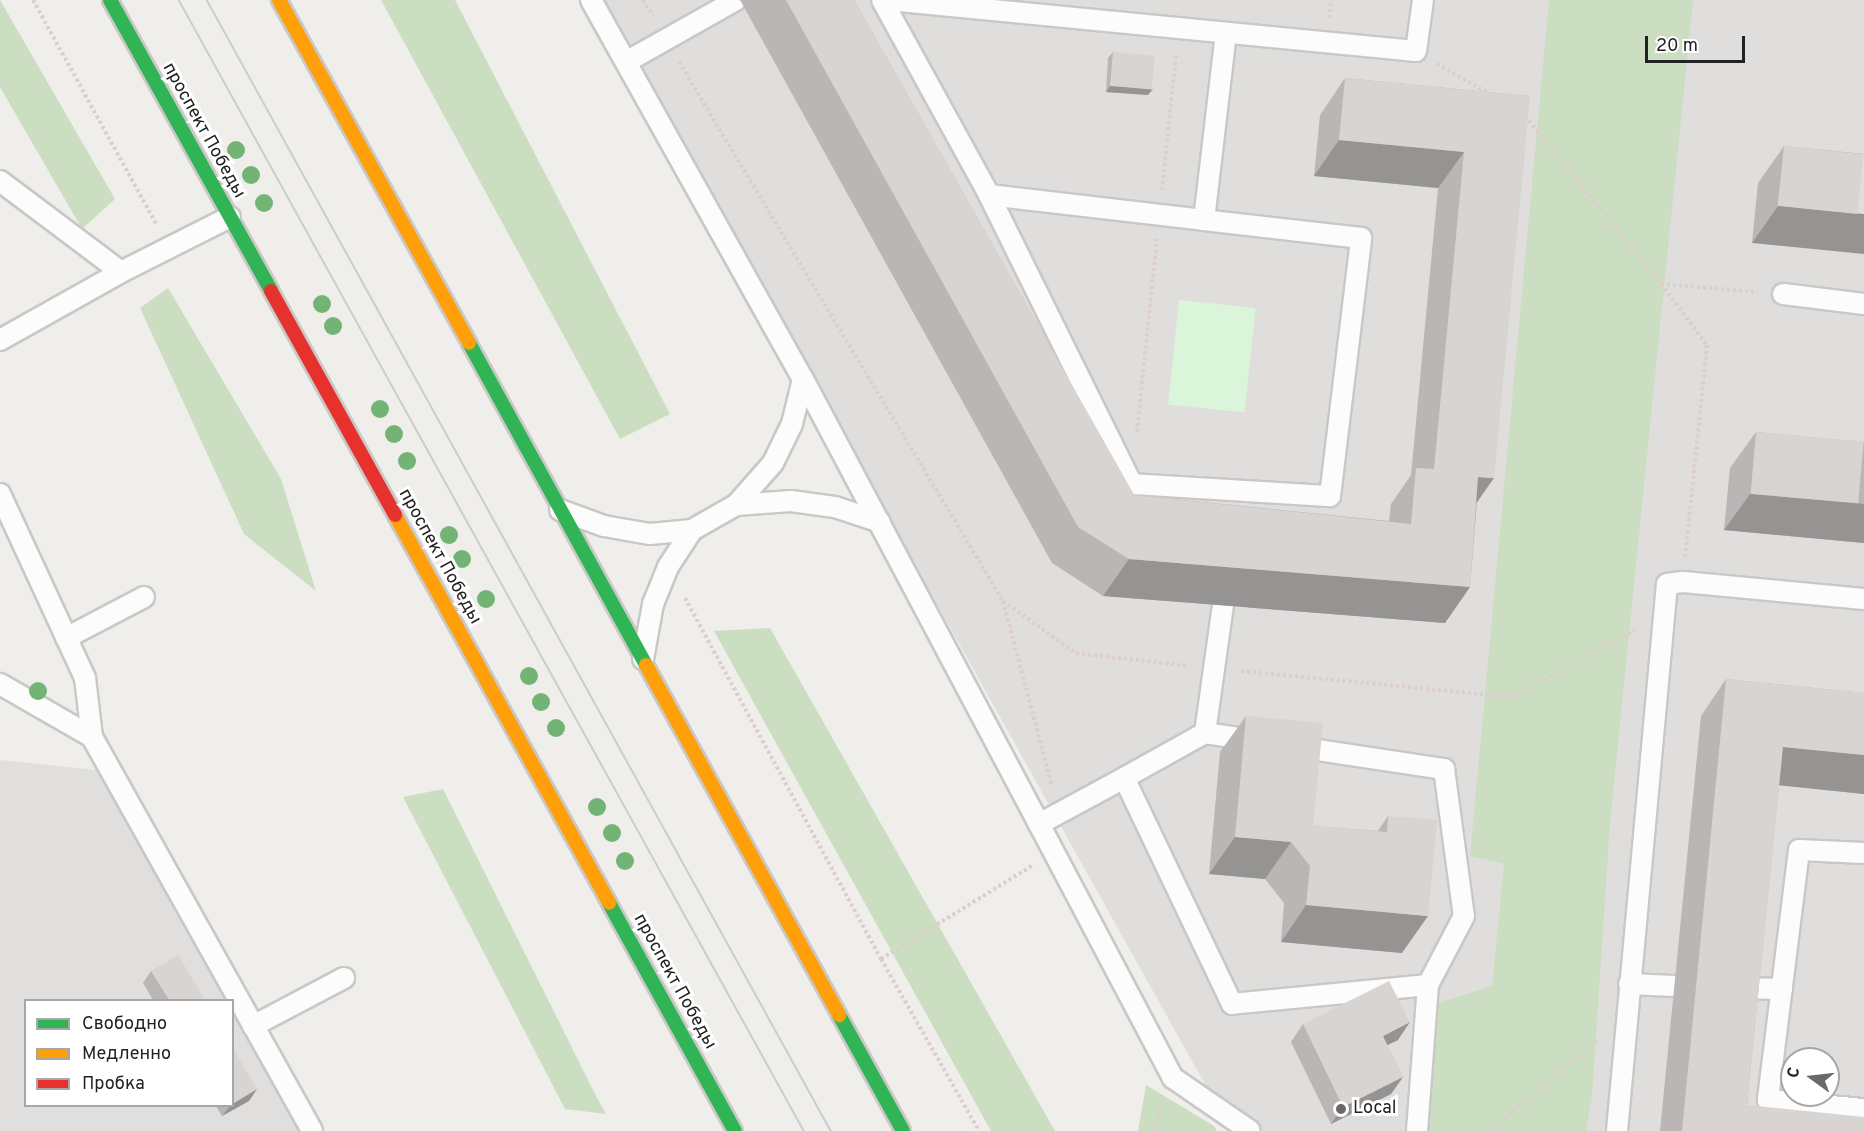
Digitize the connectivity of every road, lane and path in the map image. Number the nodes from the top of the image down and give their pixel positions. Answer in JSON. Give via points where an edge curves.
{"nodes":[{"id":1,"x":33,"y":0,"type":"edge"},
{"id":2,"x":110,"y":0,"type":"edge"},
{"id":3,"x":279,"y":0,"type":"edge"},
{"id":4,"x":591,"y":0,"type":"edge"},
{"id":5,"x":643,"y":0,"type":"edge"},
{"id":6,"x":736,"y":0,"type":"edge"},
{"id":7,"x":882,"y":0,"type":"edge"},
{"id":8,"x":889,"y":0,"type":"edge"},
{"id":9,"x":1423,"y":0,"type":"edge"},
{"id":10,"x":1226,"y":33,"type":"junction"},
{"id":11,"x":666,"y":40,"type":"junction"},
{"id":12,"x":1416,"y":51,"type":"junction"},
{"id":13,"x":626,"y":62,"type":"junction"},
{"id":14,"x":1493,"y":96,"type":"edge"},
{"id":15,"x":1522,"y":113,"type":"edge"},
{"id":16,"x":0,"y":181,"type":"edge"},
{"id":17,"x":989,"y":195,"type":"junction"},
{"id":18,"x":230,"y":217,"type":"junction"},
{"id":19,"x":1204,"y":220,"type":"junction"},
{"id":20,"x":160,"y":230,"type":"dead end"},
{"id":21,"x":121,"y":272,"type":"junction"},
{"id":22,"x":1661,"y":284,"type":"junction"},
{"id":23,"x":1783,"y":294,"type":"joint"},
{"id":24,"x":1864,"y":304,"type":"edge"},
{"id":25,"x":0,"y":340,"type":"edge"},
{"id":26,"x":803,"y":379,"type":"junction"},
{"id":27,"x":1235,"y":489,"type":"junction"},
{"id":28,"x":0,"y":494,"type":"edge"},
{"id":29,"x":736,"y":505,"type":"junction"},
{"id":30,"x":560,"y":510,"type":"junction"},
{"id":31,"x":1233,"y":511,"type":"edge"},
{"id":32,"x":880,"y":522,"type":"junction"},
{"id":33,"x":692,"y":530,"type":"junction"},
{"id":34,"x":1683,"y":582,"type":"junction"},
{"id":35,"x":144,"y":597,"type":"dead end"},
{"id":36,"x":685,"y":598,"type":"dead end"},
{"id":37,"x":1864,"y":599,"type":"edge"},
{"id":38,"x":1003,"y":601,"type":"junction"},
{"id":39,"x":1223,"y":605,"type":"edge"},
{"id":40,"x":1662,"y":615,"type":"junction"},
{"id":41,"x":66,"y":638,"type":"junction"},
{"id":42,"x":643,"y":659,"type":"junction"},
{"id":43,"x":1214,"y":669,"type":"junction"},
{"id":44,"x":0,"y":684,"type":"edge"},
{"id":45,"x":1205,"y":733,"type":"junction"},
{"id":46,"x":92,"y":737,"type":"junction"},
{"id":47,"x":1124,"y":778,"type":"junction"},
{"id":48,"x":1039,"y":824,"type":"junction"},
{"id":49,"x":1054,"y":852,"type":"junction"},
{"id":50,"x":1864,"y":853,"type":"edge"},
{"id":51,"x":881,"y":958,"type":"junction"},
{"id":52,"x":344,"y":978,"type":"dead end"},
{"id":53,"x":1629,"y":984,"type":"junction"},
{"id":54,"x":1428,"y":986,"type":"junction"},
{"id":55,"x":1674,"y":986,"type":"dead end"},
{"id":56,"x":1737,"y":988,"type":"edge"},
{"id":57,"x":1782,"y":989,"type":"junction"},
{"id":58,"x":1627,"y":1016,"type":"junction"},
{"id":59,"x":253,"y":1026,"type":"junction"},
{"id":60,"x":1864,"y":1109,"type":"edge"},
{"id":61,"x":312,"y":1131,"type":"edge"},
{"id":62,"x":735,"y":1131,"type":"edge"},
{"id":63,"x":903,"y":1131,"type":"edge"},
{"id":64,"x":979,"y":1131,"type":"edge"},
{"id":65,"x":1250,"y":1131,"type":"edge"},
{"id":66,"x":1417,"y":1131,"type":"edge"},
{"id":67,"x":1490,"y":1131,"type":"edge"},
{"id":68,"x":1617,"y":1131,"type":"edge"}],
"edges":[{"from":1,"to":20,"type":"path"},
{"from":2,"to":18,"type":"main road","name":"проспект Победы"},
{"from":3,"to":30,"type":"main road"},
{"from":4,"to":13,"type":"lane"},
{"from":5,"to":11,"type":"path"},
{"from":6,"to":11,"type":"lane"},
{"from":7,"to":17,"type":"lane"},
{"from":8,"to":10,"type":"lane"},
{"from":9,"to":12,"type":"lane"},
{"from":10,"to":12,"type":"lane"},
{"from":10,"to":19,"type":"lane"},
{"from":11,"to":13,"type":"lane"},
{"from":11,"to":38,"type":"path"},
{"from":12,"to":14,"type":"path"},
{"from":13,"to":26,"type":"lane"},
{"from":15,"to":22,"type":"path"},
{"from":16,"to":21,"type":"lane"},
{"from":17,"to":19,"type":"lane"},
{"from":17,"to":27,"type":"lane","via":[[1132,483]]},
{"from":18,"to":21,"type":"lane"},
{"from":18,"to":62,"type":"main road","name":"проспект Победы"},
{"from":19,"to":27,"type":"lane","via":[[1361,238],[1330,496]]},
{"from":21,"to":25,"type":"lane"},
{"from":22,"to":23,"type":"path"},
{"from":22,"to":34,"type":"path","via":[[1707,345]]},
{"from":23,"to":24,"type":"lane"},
{"from":26,"to":29,"type":"lane","via":[[792,424],[773,463]]},
{"from":26,"to":32,"type":"lane"},
{"from":27,"to":31,"type":"lane"},
{"from":28,"to":41,"type":"lane"},
{"from":29,"to":32,"type":"lane","via":[[790,501],[835,507]]},
{"from":29,"to":33,"type":"lane"},
{"from":30,"to":33,"type":"lane","via":[[604,526],[650,534]]},
{"from":30,"to":42,"type":"main road"},
{"from":32,"to":48,"type":"lane"},
{"from":33,"to":42,"type":"lane","via":[[668,567],[653,604]]},
{"from":34,"to":37,"type":"lane"},
{"from":34,"to":40,"type":"lane","via":[[1667,584]]},
{"from":35,"to":41,"type":"lane"},
{"from":36,"to":51,"type":"path"},
{"from":38,"to":43,"type":"path","via":[[1076,653]]},
{"from":38,"to":48,"type":"path","via":[[1052,783]]},
{"from":39,"to":43,"type":"lane"},
{"from":40,"to":43,"type":"path","via":[[1512,697]]},
{"from":40,"to":53,"type":"lane"},
{"from":41,"to":46,"type":"lane","via":[[85,678]]},
{"from":42,"to":63,"type":"main road"},
{"from":43,"to":45,"type":"lane"},
{"from":44,"to":46,"type":"lane"},
{"from":45,"to":47,"type":"lane"},
{"from":45,"to":54,"type":"lane","via":[[1444,769],[1464,916]]},
{"from":46,"to":59,"type":"lane"},
{"from":47,"to":48,"type":"lane"},
{"from":47,"to":54,"type":"lane","via":[[1232,1004]]},
{"from":48,"to":49,"type":"lane"},
{"from":49,"to":51,"type":"path"},
{"from":49,"to":65,"type":"lane","via":[[1173,1078]]},
{"from":50,"to":57,"type":"lane","via":[[1799,850]]},
{"from":51,"to":64,"type":"path"},
{"from":52,"to":59,"type":"lane"},
{"from":53,"to":55,"type":"lane"},
{"from":53,"to":58,"type":"lane"},
{"from":54,"to":66,"type":"lane"},
{"from":56,"to":57,"type":"lane"},
{"from":57,"to":60,"type":"lane","via":[[1768,1100]]},
{"from":58,"to":67,"type":"path"},
{"from":58,"to":68,"type":"lane"},
{"from":59,"to":61,"type":"lane"}]}
